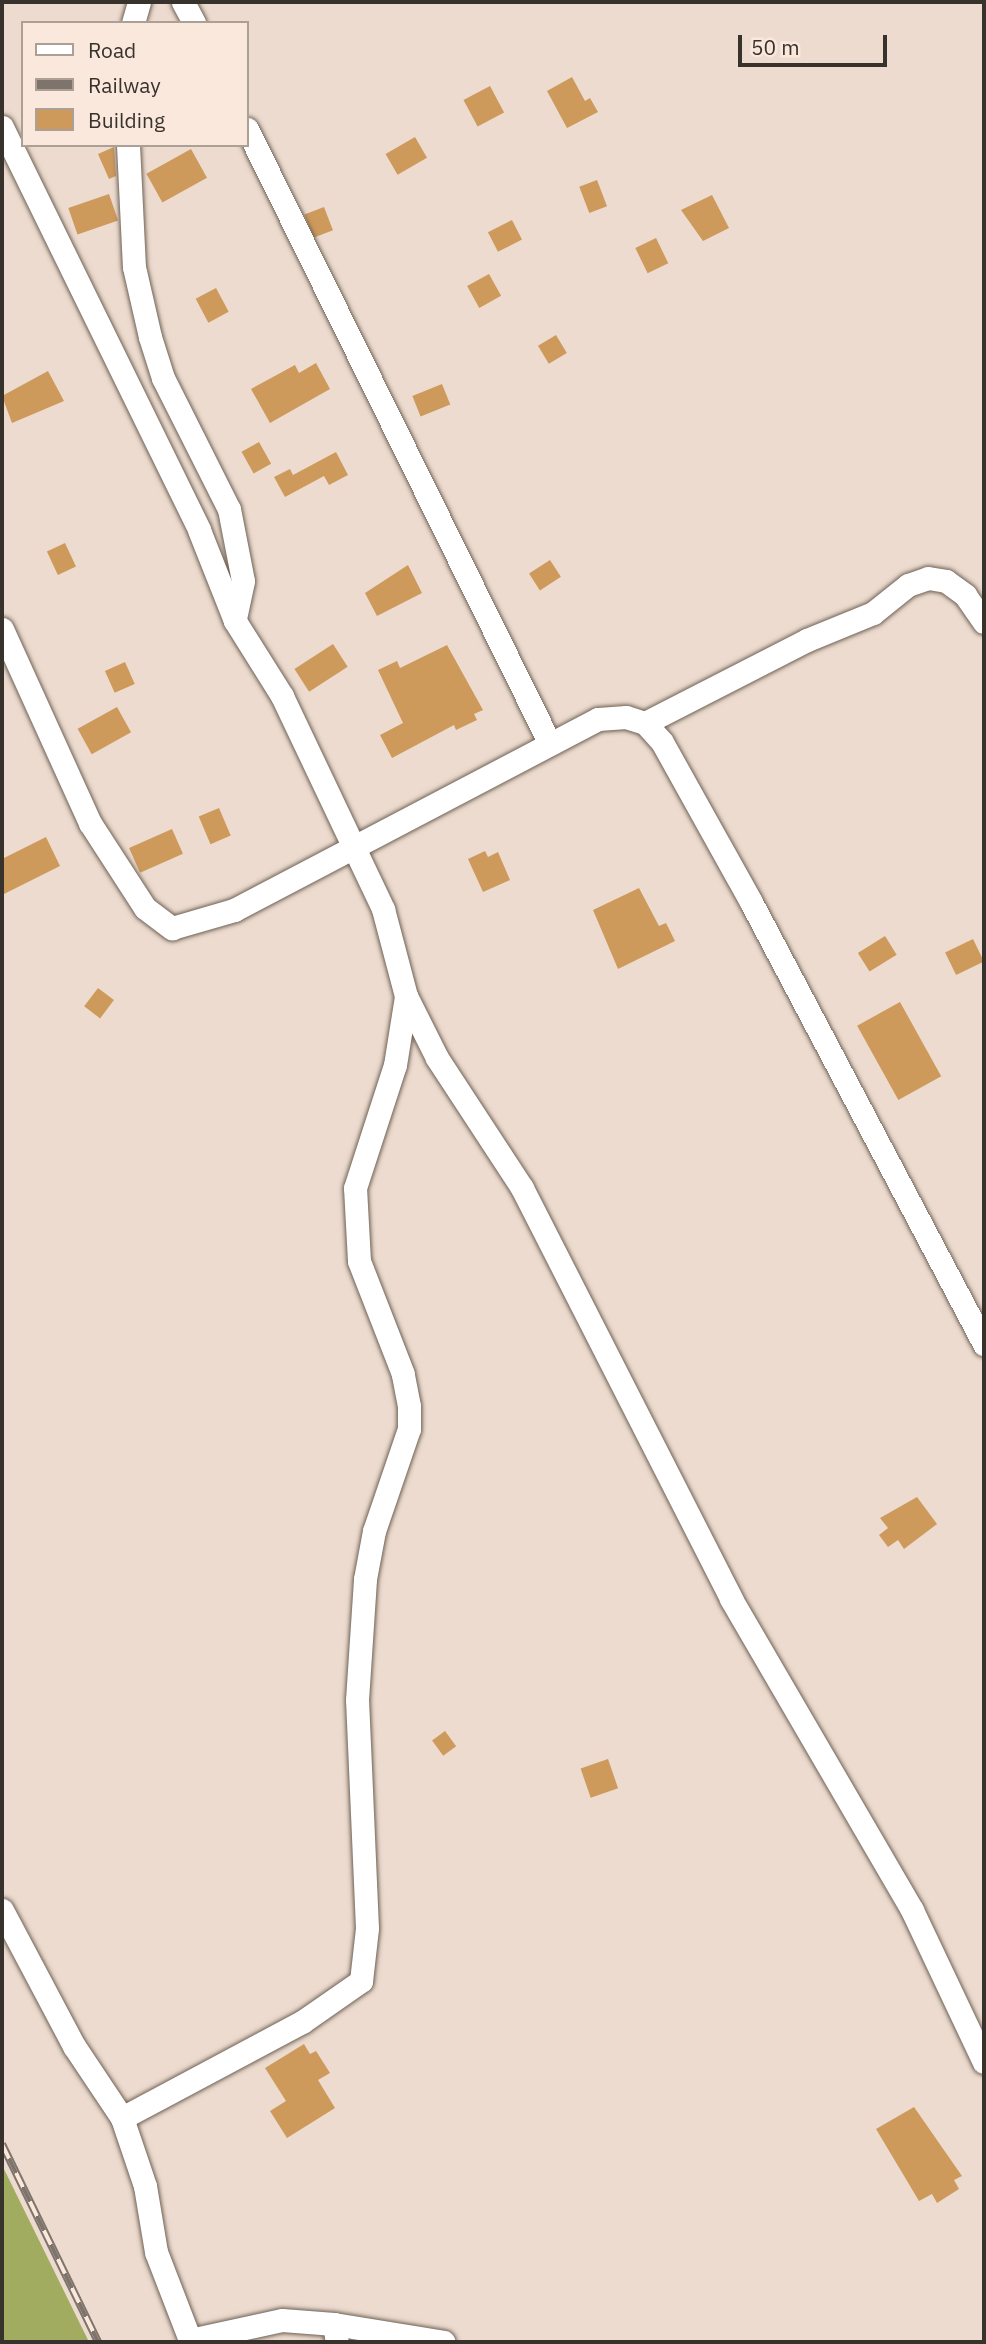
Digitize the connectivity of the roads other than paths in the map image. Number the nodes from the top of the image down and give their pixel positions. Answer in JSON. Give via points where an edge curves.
{"nodes":[{"id":1,"x":139,"y":2,"type":"edge"},
{"id":2,"x":183,"y":2,"type":"edge"},
{"id":3,"x":134,"y":21,"type":"edge"},
{"id":4,"x":193,"y":21,"type":"edge"},
{"id":5,"x":2,"y":127,"type":"edge"},
{"id":6,"x":248,"y":132,"type":"edge"},
{"id":7,"x":128,"y":147,"type":"edge"},
{"id":8,"x":235,"y":621,"type":"junction"},
{"id":9,"x":984,"y":622,"type":"edge"},
{"id":10,"x":2,"y":629,"type":"edge"},
{"id":11,"x":645,"y":723,"type":"junction"},
{"id":12,"x":549,"y":741,"type":"junction"},
{"id":13,"x":352,"y":846,"type":"junction"},
{"id":14,"x":406,"y":996,"type":"junction"},
{"id":15,"x":984,"y":1344,"type":"edge"},
{"id":16,"x":2,"y":1910,"type":"edge"},
{"id":17,"x":984,"y":2062,"type":"edge"},
{"id":18,"x":122,"y":2118,"type":"junction"},
{"id":19,"x":335,"y":2333,"type":"edge"},
{"id":20,"x":444,"y":2342,"type":"edge"}],
"edges":[{"from":1,"to":3,"type":"street"},
{"from":2,"to":4,"type":"street"},
{"from":5,"to":8,"type":"street","via":[[199,530]]},
{"from":6,"to":12,"type":"street"},
{"from":7,"to":8,"type":"street","via":[[134,267],[147,326],[163,378],[229,509],[243,580]]},
{"from":8,"to":13,"type":"street","via":[[282,696]]},
{"from":9,"to":11,"type":"street","via":[[965,595],[946,581],[928,578],[908,585],[873,613],[807,640]]},
{"from":10,"to":13,"type":"street","via":[[90,823],[159,923],[187,927],[234,910]]},
{"from":11,"to":12,"type":"street","via":[[626,717],[598,719]]},
{"from":11,"to":15,"type":"street","via":[[662,742],[751,902]]},
{"from":12,"to":13,"type":"street"},
{"from":13,"to":14,"type":"street","via":[[383,909]]},
{"from":14,"to":17,"type":"street","via":[[437,1058],[522,1188],[732,1599],[912,1910]]},
{"from":14,"to":18,"type":"street","via":[[395,1065],[355,1188],[359,1261],[403,1374],[409,1406],[409,1429],[374,1531],[365,1579],[357,1700],[367,1928],[361,1981],[302,2022]]},
{"from":16,"to":18,"type":"street","via":[[74,2046]]},
{"from":18,"to":19,"type":"street","via":[[145,2186],[156,2252],[190,2340],[282,2320]]},
{"from":19,"to":20,"type":"street"}]}
